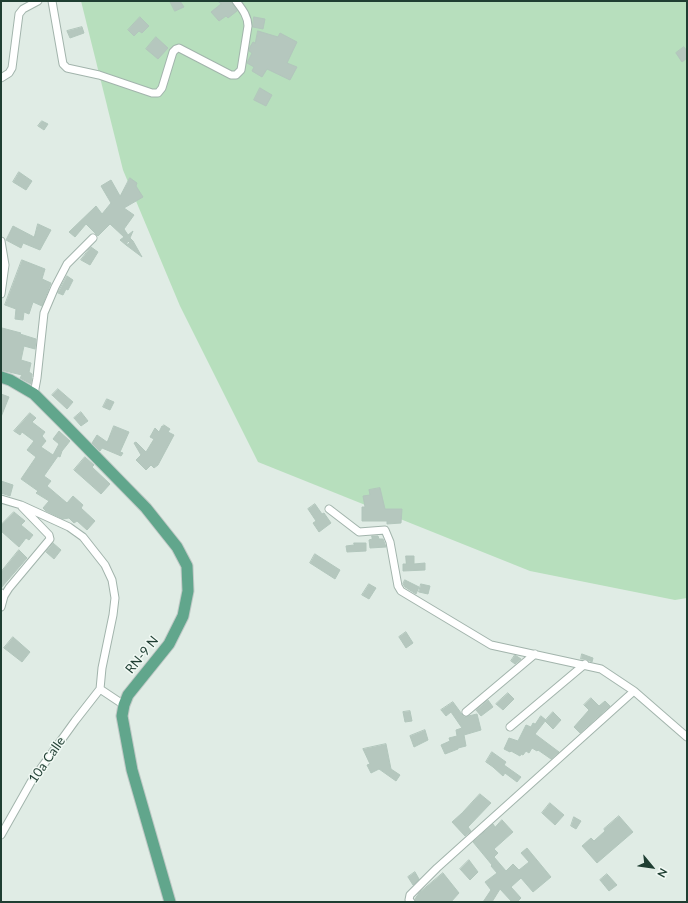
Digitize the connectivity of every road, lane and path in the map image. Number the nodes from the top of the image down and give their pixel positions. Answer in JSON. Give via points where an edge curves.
{"nodes":[{"id":1,"x":38,"y":1,"type":"edge"},
{"id":2,"x":52,"y":1,"type":"edge"},
{"id":3,"x":236,"y":1,"type":"edge"},
{"id":4,"x":1,"y":78,"type":"edge"},
{"id":5,"x":93,"y":238,"type":"dead end"},
{"id":6,"x":1,"y":241,"type":"edge"},
{"id":7,"x":1,"y":294,"type":"edge"},
{"id":8,"x":1,"y":377,"type":"edge"},
{"id":9,"x":34,"y":394,"type":"junction"},
{"id":10,"x":1,"y":499,"type":"edge"},
{"id":11,"x":20,"y":505,"type":"junction"},
{"id":12,"x":330,"y":509,"type":"dead end"},
{"id":13,"x":3,"y":594,"type":"edge"},
{"id":14,"x":1,"y":607,"type":"edge"},
{"id":15,"x":535,"y":654,"type":"junction"},
{"id":16,"x":585,"y":664,"type":"junction"},
{"id":17,"x":100,"y":689,"type":"junction"},
{"id":18,"x":634,"y":691,"type":"junction"},
{"id":19,"x":124,"y":705,"type":"junction"},
{"id":20,"x":466,"y":712,"type":"dead end"},
{"id":21,"x":510,"y":727,"type":"dead end"},
{"id":22,"x":687,"y":737,"type":"edge"},
{"id":23,"x":1,"y":835,"type":"edge"},
{"id":24,"x":170,"y":902,"type":"edge"},
{"id":25,"x":411,"y":902,"type":"edge"}],
"edges":[{"from":1,"to":4,"type":"street","via":[[19,14],[12,68]]},
{"from":2,"to":3,"type":"street","via":[[63,64],[67,68],[100,75],[152,93],[158,93],[162,88],[173,52],[179,48],[231,75],[236,75],[241,70],[248,20]]},
{"from":5,"to":9,"type":"street","via":[[67,264],[44,313]]},
{"from":6,"to":7,"type":"street","via":[[5,265]]},
{"from":8,"to":9,"type":"main road","name":"RN-9 N"},
{"from":9,"to":19,"type":"main road","name":"RN-9 N","via":[[146,508],[177,547],[187,566],[188,590],[182,616],[170,644],[128,694]]},
{"from":10,"to":11,"type":"street"},
{"from":11,"to":13,"type":"street","via":[[50,539]]},
{"from":11,"to":17,"type":"street","via":[[47,516],[83,536],[105,565],[112,580],[115,598]]},
{"from":12,"to":15,"type":"street","via":[[359,532],[386,530],[401,591],[486,643]]},
{"from":13,"to":14,"type":"street"},
{"from":15,"to":16,"type":"street"},
{"from":15,"to":20,"type":"street"},
{"from":16,"to":18,"type":"street","via":[[601,669]]},
{"from":16,"to":21,"type":"street"},
{"from":17,"to":19,"type":"street"},
{"from":17,"to":23,"type":"street","name":"10a Calle","via":[[31,782]]},
{"from":18,"to":22,"type":"street"},
{"from":18,"to":25,"type":"street","via":[[437,868],[410,895]]},
{"from":19,"to":24,"type":"main road","name":"RN-9 N","via":[[122,716],[132,770]]}]}
